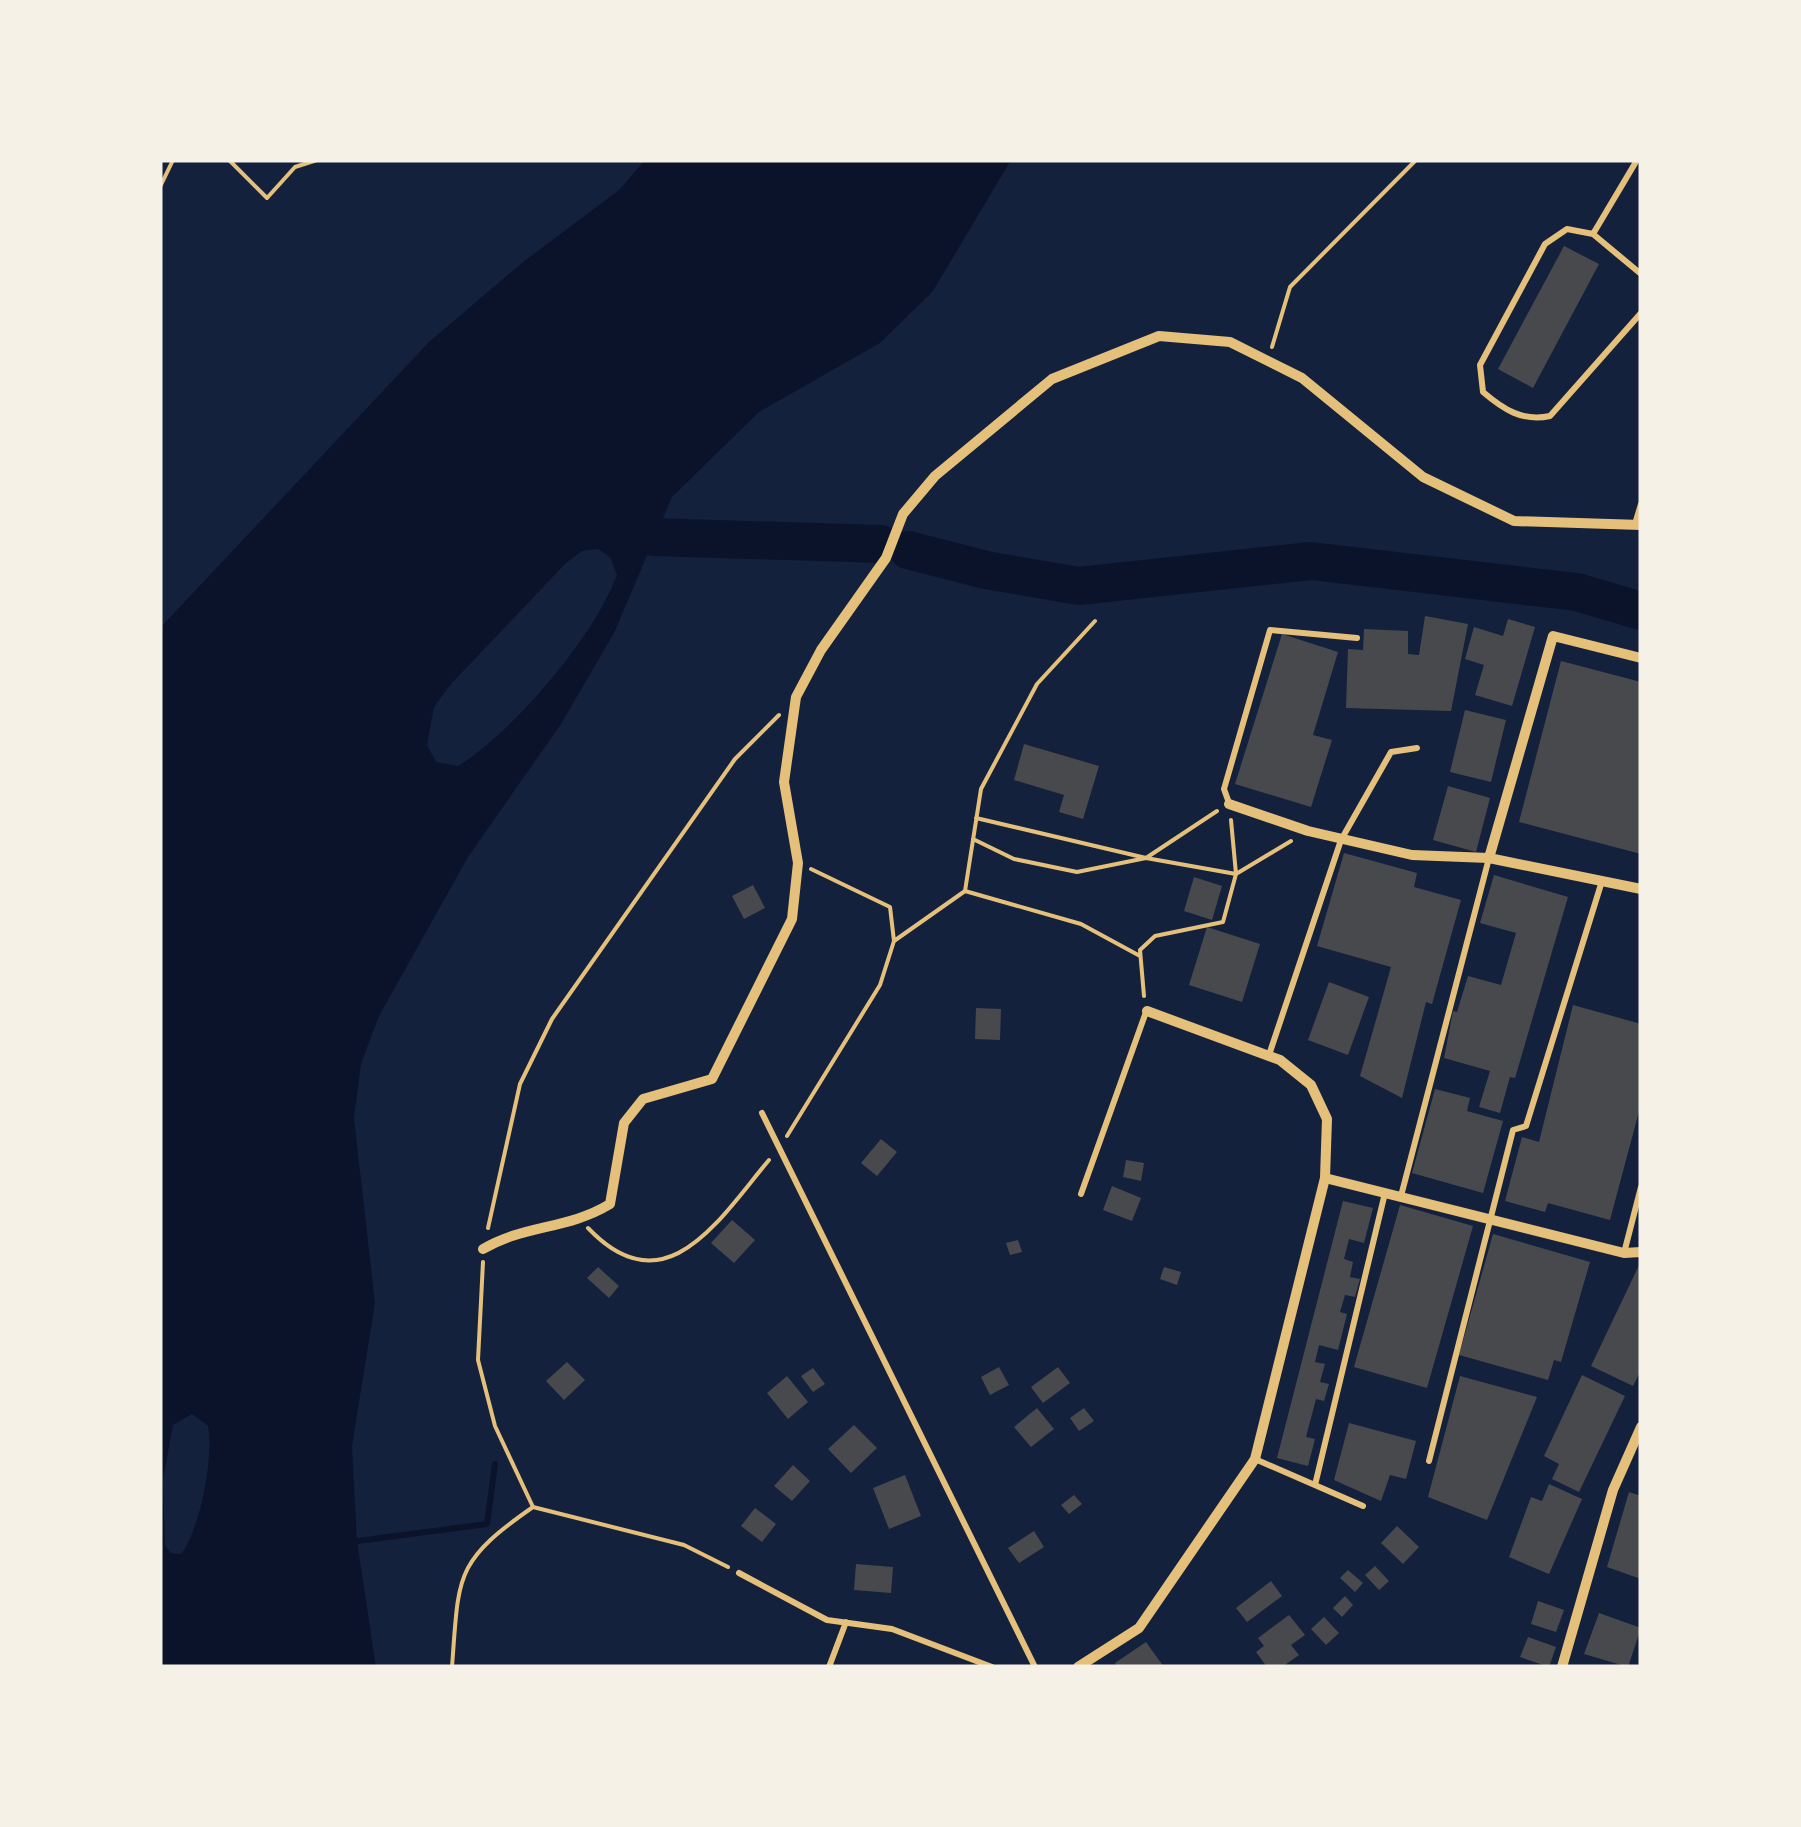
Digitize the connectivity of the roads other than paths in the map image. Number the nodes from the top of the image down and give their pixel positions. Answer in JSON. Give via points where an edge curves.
{"nodes":[{"id":1,"x":1637,"y":160,"type":"edge"},
{"id":2,"x":1593,"y":234,"type":"junction"},
{"id":3,"x":1641,"y":274,"type":"edge"},
{"id":4,"x":1641,"y":313,"type":"edge"},
{"id":5,"x":1641,"y":504,"type":"edge"},
{"id":6,"x":1638,"y":524,"type":"edge"},
{"id":7,"x":1357,"y":638,"type":"dead end"},
{"id":8,"x":1641,"y":658,"type":"edge"},
{"id":9,"x":1416,"y":748,"type":"dead end"},
{"id":10,"x":1229,"y":804,"type":"joint"},
{"id":11,"x":1341,"y":840,"type":"junction"},
{"id":12,"x":1489,"y":858,"type":"junction"},
{"id":13,"x":1603,"y":880,"type":"junction"},
{"id":14,"x":1641,"y":890,"type":"edge"},
{"id":15,"x":1146,"y":1011,"type":"joint"},
{"id":16,"x":1269,"y":1056,"type":"junction"},
{"id":17,"x":762,"y":1113,"type":"dead end"},
{"id":18,"x":1326,"y":1178,"type":"junction"},
{"id":19,"x":1641,"y":1187,"type":"edge"},
{"id":20,"x":1386,"y":1193,"type":"junction"},
{"id":21,"x":1081,"y":1194,"type":"dead end"},
{"id":22,"x":1400,"y":1196,"type":"junction"},
{"id":23,"x":1490,"y":1220,"type":"junction"},
{"id":24,"x":483,"y":1249,"type":"road end"},
{"id":25,"x":1641,"y":1252,"type":"edge"},
{"id":26,"x":1624,"y":1254,"type":"junction"},
{"id":27,"x":1641,"y":1427,"type":"edge"},
{"id":28,"x":1255,"y":1459,"type":"junction"},
{"id":29,"x":1429,"y":1461,"type":"dead end"},
{"id":30,"x":1315,"y":1485,"type":"junction"},
{"id":31,"x":1363,"y":1506,"type":"dead end"},
{"id":32,"x":740,"y":1573,"type":"road end"},
{"id":33,"x":846,"y":1622,"type":"junction"},
{"id":34,"x":830,"y":1667,"type":"edge"},
{"id":35,"x":992,"y":1667,"type":"edge"},
{"id":36,"x":1035,"y":1667,"type":"edge"},
{"id":37,"x":1078,"y":1667,"type":"edge"},
{"id":38,"x":1562,"y":1667,"type":"edge"}],
"edges":[{"from":1,"to":2,"type":"lane"},
{"from":2,"to":3,"type":"lane"},
{"from":2,"to":4,"type":"lane","via":[[1567,229],[1545,244],[1480,365],[1483,392],[1532,420],[1550,416]]},
{"from":5,"to":6,"type":"lane"},
{"from":6,"to":24,"type":"street","via":[[1514,521],[1423,477],[1302,378],[1230,342],[1159,336],[1052,378],[934,476],[903,514],[886,558],[796,697],[784,782],[798,864],[792,918],[712,1079],[643,1098],[624,1123],[610,1204],[582,1221],[508,1234]]},
{"from":7,"to":10,"type":"lane","via":[[1270,630],[1224,788]]},
{"from":8,"to":12,"type":"street","via":[[1554,636]]},
{"from":9,"to":11,"type":"lane","via":[[1392,752]]},
{"from":10,"to":11,"type":"street"},
{"from":11,"to":12,"type":"street","via":[[1412,856]]},
{"from":11,"to":16,"type":"lane"},
{"from":12,"to":13,"type":"street"},
{"from":12,"to":22,"type":"lane"},
{"from":13,"to":14,"type":"street"},
{"from":13,"to":23,"type":"lane","via":[[1526,1126],[1513,1130]]},
{"from":15,"to":16,"type":"street"},
{"from":15,"to":21,"type":"lane"},
{"from":16,"to":18,"type":"street","via":[[1310,1086],[1327,1120]]},
{"from":17,"to":36,"type":"lane"},
{"from":18,"to":20,"type":"street"},
{"from":18,"to":28,"type":"street"},
{"from":19,"to":26,"type":"lane"},
{"from":20,"to":22,"type":"street"},
{"from":20,"to":30,"type":"lane"},
{"from":22,"to":23,"type":"street"},
{"from":23,"to":26,"type":"street"},
{"from":23,"to":29,"type":"lane"},
{"from":25,"to":26,"type":"street"},
{"from":27,"to":38,"type":"street","via":[[1612,1490]]},
{"from":28,"to":30,"type":"lane"},
{"from":28,"to":37,"type":"street","via":[[1140,1628]]},
{"from":30,"to":31,"type":"lane"},
{"from":32,"to":33,"type":"lane","via":[[827,1620]]},
{"from":33,"to":34,"type":"lane"},
{"from":33,"to":35,"type":"lane","via":[[892,1629]]}]}
